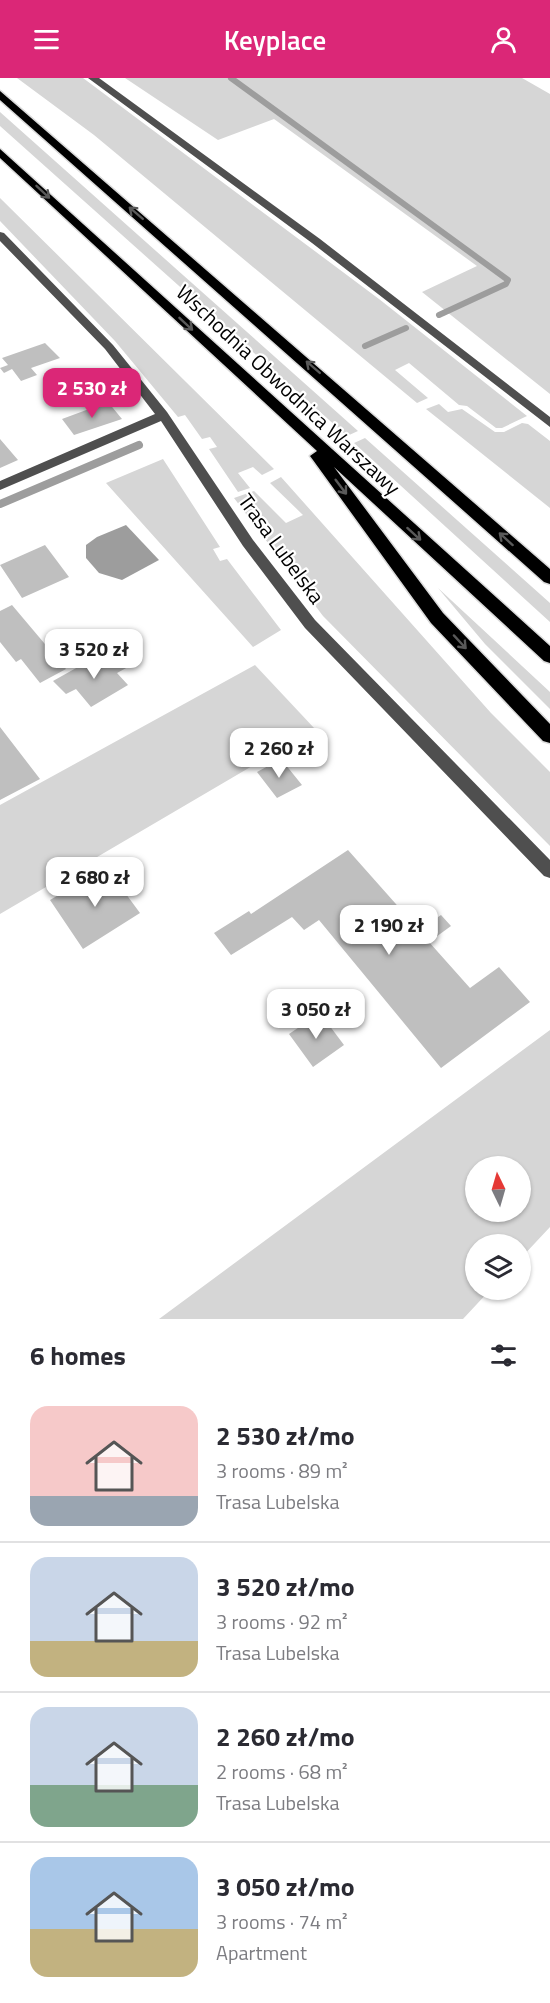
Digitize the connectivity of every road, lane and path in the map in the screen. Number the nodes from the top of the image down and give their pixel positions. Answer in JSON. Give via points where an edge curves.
{"nodes":[{"id":1,"x":93,"y":78,"type":"edge"},
{"id":2,"x":0,"y":94,"type":"edge"},
{"id":3,"x":0,"y":152,"type":"edge"},
{"id":4,"x":0,"y":235,"type":"edge"},
{"id":5,"x":163,"y":415,"type":"junction"},
{"id":6,"x":550,"y":423,"type":"edge"},
{"id":7,"x":293,"y":424,"type":"junction"},
{"id":8,"x":0,"y":486,"type":"edge"},
{"id":9,"x":550,"y":578,"type":"edge"},
{"id":10,"x":550,"y":656,"type":"edge"},
{"id":11,"x":550,"y":736,"type":"edge"},
{"id":12,"x":550,"y":871,"type":"edge"}],
"edges":[{"from":1,"to":6,"type":"street","via":[[325,248]]},
{"from":9,"to":2,"type":"highway","name":"Wschodnia Obwodnica Warszawy","one_way":true},
{"from":3,"to":7,"type":"highway","name":"Wschodnia Obwodnica Warszawy","one_way":true},
{"from":4,"to":5,"type":"street","name":"Trasa Lubelska","via":[[108,347]]},
{"from":5,"to":8,"type":"street"},
{"from":5,"to":12,"type":"street","name":"Trasa Lubelska","via":[[248,543],[310,624]]},
{"from":7,"to":10,"type":"highway","name":"Wschodnia Obwodnica Warszawy","one_way":true},
{"from":7,"to":11,"type":"highway","one_way":true,"via":[[438,618]]}]}
